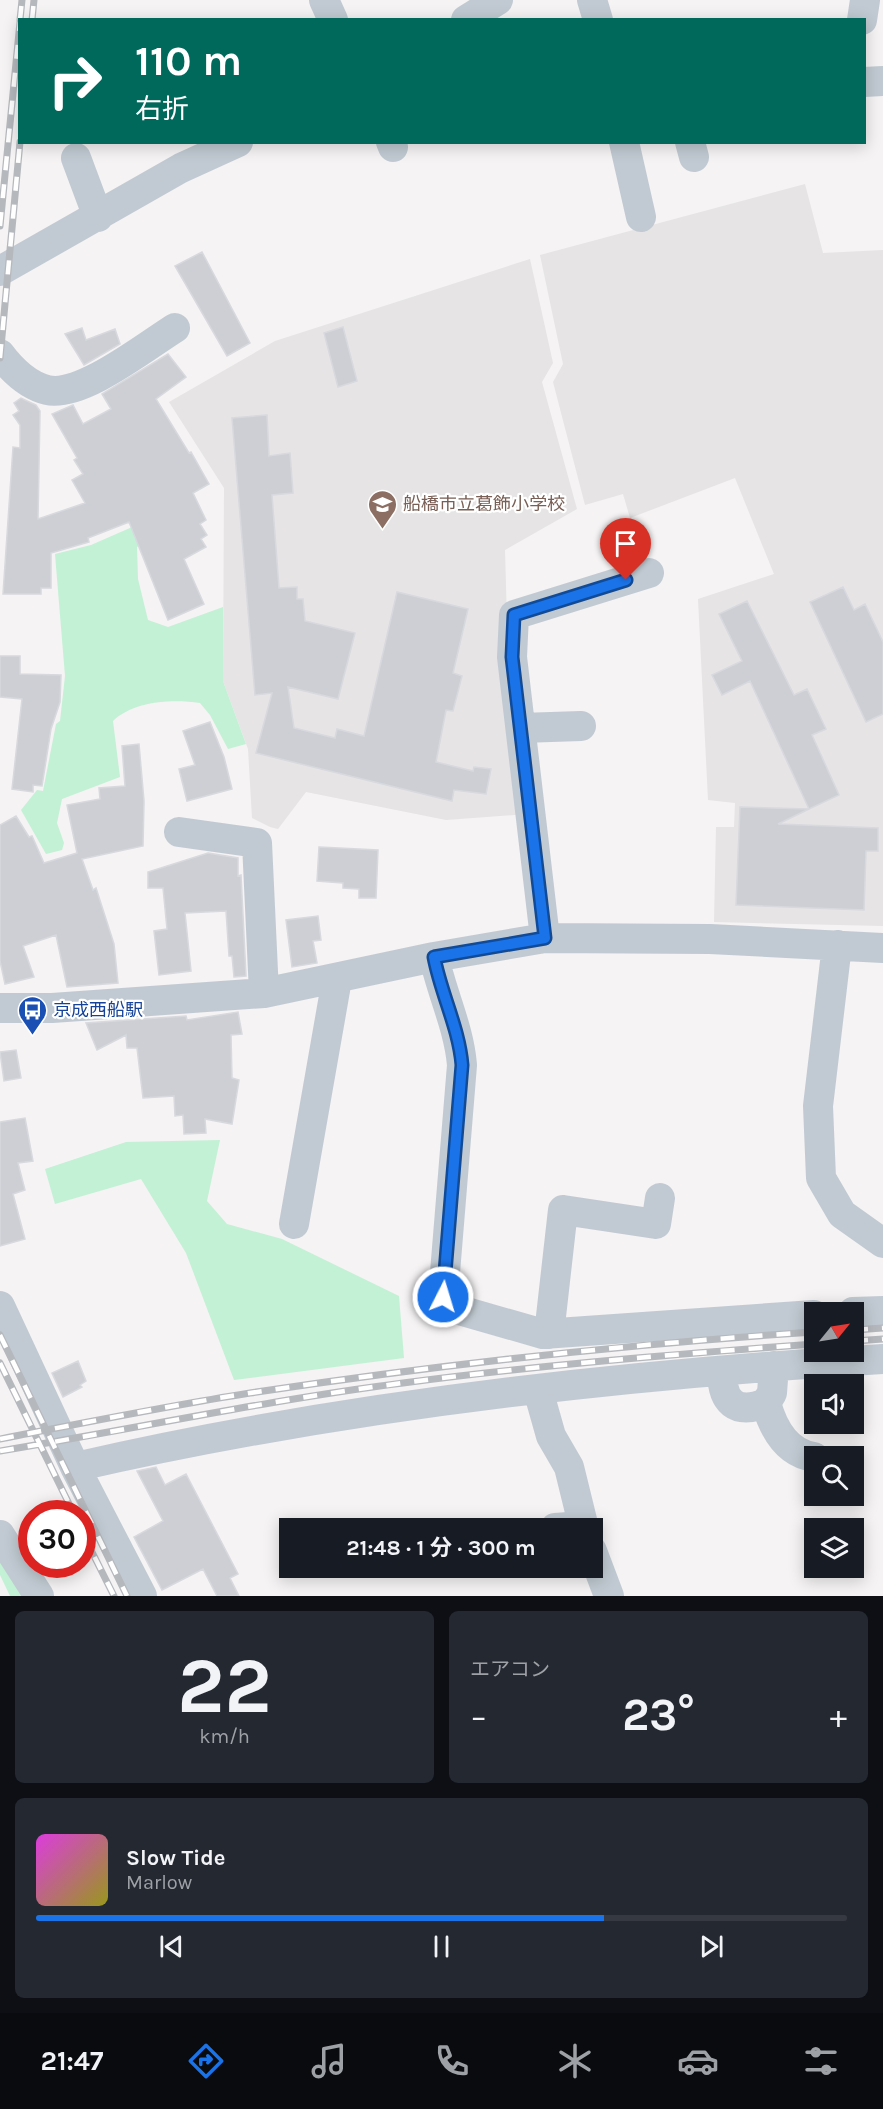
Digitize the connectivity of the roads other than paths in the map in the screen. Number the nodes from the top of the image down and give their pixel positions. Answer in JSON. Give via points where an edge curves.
{"nodes":[{"id":1,"x":324,"y":0,"type":"edge"},
{"id":2,"x":592,"y":0,"type":"edge"},
{"id":3,"x":865,"y":0,"type":"edge"},
{"id":4,"x":332,"y":18,"type":"edge"},
{"id":5,"x":597,"y":18,"type":"edge"},
{"id":6,"x":862,"y":18,"type":"edge"},
{"id":7,"x":883,"y":81,"type":"edge"},
{"id":8,"x":866,"y":82,"type":"edge"},
{"id":9,"x":234,"y":144,"type":"edge"},
{"id":10,"x":624,"y":144,"type":"edge"},
{"id":11,"x":76,"y":158,"type":"dead end"},
{"id":12,"x":98,"y":217,"type":"junction"},
{"id":13,"x":641,"y":217,"type":"dead end"},
{"id":14,"x":0,"y":271,"type":"edge"},
{"id":15,"x":175,"y":328,"type":"dead end"},
{"id":16,"x":0,"y":354,"type":"edge"},
{"id":17,"x":649,"y":573,"type":"dead end"},
{"id":18,"x":581,"y":726,"type":"dead end"},
{"id":19,"x":521,"y":728,"type":"junction"},
{"id":20,"x":270,"y":827,"type":"dead end"},
{"id":21,"x":179,"y":832,"type":"dead end"},
{"id":22,"x":545,"y":938,"type":"junction"},
{"id":23,"x":837,"y":945,"type":"junction"},
{"id":24,"x":883,"y":948,"type":"edge"},
{"id":25,"x":434,"y":957,"type":"junction"},
{"id":26,"x":337,"y":979,"type":"junction"},
{"id":27,"x":273,"y":992,"type":"junction"},
{"id":28,"x":0,"y":1008,"type":"edge"},
{"id":29,"x":660,"y":1198,"type":"dead end"},
{"id":30,"x":294,"y":1224,"type":"dead end"},
{"id":31,"x":883,"y":1243,"type":"edge"},
{"id":32,"x":0,"y":1306,"type":"edge"},
{"id":33,"x":883,"y":1311,"type":"edge"},
{"id":34,"x":864,"y":1312,"type":"edge"},
{"id":35,"x":804,"y":1317,"type":"edge"},
{"id":36,"x":549,"y":1334,"type":"junction"},
{"id":37,"x":883,"y":1359,"type":"edge"},
{"id":38,"x":774,"y":1366,"type":"junction"},
{"id":39,"x":722,"y":1371,"type":"junction"},
{"id":40,"x":538,"y":1390,"type":"junction"},
{"id":41,"x":766,"y":1403,"type":"junction"},
{"id":42,"x":804,"y":1454,"type":"edge"},
{"id":43,"x":75,"y":1467,"type":"junction"},
{"id":44,"x":577,"y":1518,"type":"edge"},
{"id":45,"x":0,"y":1534,"type":"edge"},
{"id":46,"x":600,"y":1578,"type":"edge"},
{"id":47,"x":39,"y":1596,"type":"edge"},
{"id":48,"x":142,"y":1596,"type":"edge"},
{"id":49,"x":609,"y":1596,"type":"edge"}],
"edges":[{"from":1,"to":4,"type":"street"},
{"from":2,"to":5,"type":"street"},
{"from":3,"to":6,"type":"street"},
{"from":7,"to":8,"type":"street"},
{"from":9,"to":12,"type":"street","via":[[181,168]]},
{"from":10,"to":13,"type":"street"},
{"from":11,"to":12,"type":"street"},
{"from":12,"to":14,"type":"street"},
{"from":15,"to":16,"type":"street","via":[[72,389],[48,391],[30,383],[12,370]]},
{"from":17,"to":19,"type":"street","via":[[514,615],[512,657]]},
{"from":18,"to":19,"type":"street"},
{"from":19,"to":22,"type":"street"},
{"from":20,"to":27,"type":"street"},
{"from":21,"to":27,"type":"street","via":[[257,843]]},
{"from":22,"to":23,"type":"street"},
{"from":22,"to":25,"type":"street"},
{"from":23,"to":24,"type":"street"},
{"from":23,"to":31,"type":"street","via":[[818,1106],[821,1179],[842,1214]]},
{"from":25,"to":26,"type":"street"},
{"from":25,"to":36,"type":"street","via":[[460,1041],[462,1065],[443,1297],[449,1307]]},
{"from":26,"to":27,"type":"street"},
{"from":26,"to":30,"type":"street"},
{"from":27,"to":28,"type":"street","via":[[52,1008]]},
{"from":29,"to":36,"type":"street","via":[[656,1224],[563,1210]]},
{"from":32,"to":43,"type":"street"},
{"from":33,"to":34,"type":"street"},
{"from":35,"to":36,"type":"street"},
{"from":37,"to":38,"type":"street"},
{"from":38,"to":39,"type":"street"},
{"from":38,"to":41,"type":"street","via":[[772,1393]]},
{"from":39,"to":40,"type":"street"},
{"from":39,"to":41,"type":"street","via":[[722,1390],[736,1407]]},
{"from":40,"to":43,"type":"street","via":[[433,1401],[211,1436]]},
{"from":40,"to":44,"type":"street","via":[[551,1436],[569,1467]]},
{"from":41,"to":42,"type":"street","via":[[776,1430],[788,1445]]},
{"from":43,"to":48,"type":"street"},
{"from":45,"to":47,"type":"street"},
{"from":46,"to":49,"type":"street"}]}
